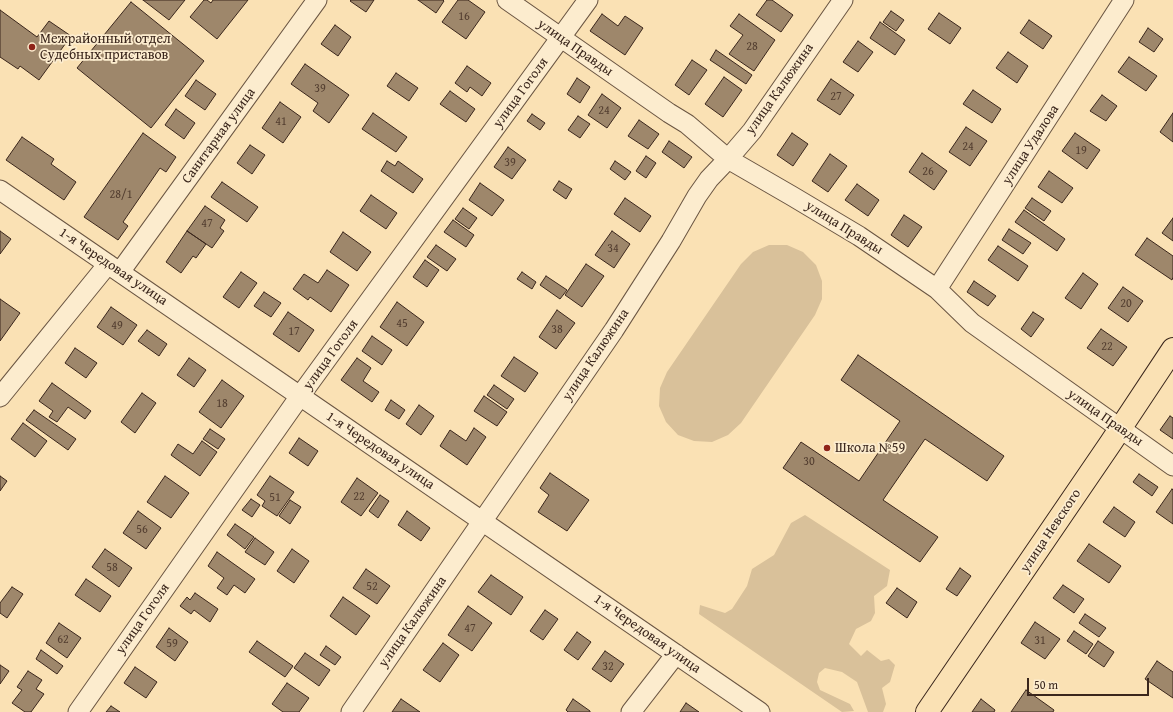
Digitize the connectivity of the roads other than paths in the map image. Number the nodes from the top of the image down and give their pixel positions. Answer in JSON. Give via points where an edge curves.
{"nodes":[{"id":1,"x":317,"y":0,"type":"edge"},
{"id":2,"x":507,"y":0,"type":"edge"},
{"id":3,"x":588,"y":0,"type":"edge"},
{"id":4,"x":843,"y":0,"type":"edge"},
{"id":5,"x":1124,"y":0,"type":"edge"},
{"id":6,"x":561,"y":38,"type":"junction"},
{"id":7,"x":728,"y":159,"type":"junction"},
{"id":8,"x":0,"y":190,"type":"edge"},
{"id":9,"x":114,"y":268,"type":"junction"},
{"id":10,"x":937,"y":289,"type":"junction"},
{"id":11,"x":1173,"y":349,"type":"edge"},
{"id":12,"x":300,"y":396,"type":"junction"},
{"id":13,"x":0,"y":397,"type":"edge"},
{"id":14,"x":1120,"y":429,"type":"junction"},
{"id":15,"x":1173,"y":466,"type":"edge"},
{"id":16,"x":483,"y":522,"type":"junction"},
{"id":17,"x":676,"y":654,"type":"junction"},
{"id":18,"x":78,"y":712,"type":"edge"},
{"id":19,"x":351,"y":712,"type":"edge"},
{"id":20,"x":631,"y":712,"type":"edge"},
{"id":21,"x":760,"y":712,"type":"edge"},
{"id":22,"x":927,"y":712,"type":"edge"}],
"edges":[{"from":1,"to":9,"type":"street","name":"Санитарная улица"},
{"from":2,"to":6,"type":"street","name":"улица Правды"},
{"from":3,"to":6,"type":"street","name":"улица Гоголя"},
{"from":4,"to":7,"type":"street","name":"улица Калюжина","via":[[752,131]]},
{"from":5,"to":10,"type":"street","name":"улица Удалова"},
{"from":6,"to":7,"type":"street","name":"улица Правды","via":[[687,124]]},
{"from":6,"to":12,"type":"street","name":"улица Гоголя"},
{"from":7,"to":10,"type":"street","name":"улица Правды","via":[[859,236]]},
{"from":7,"to":16,"type":"street","name":"улица Калюжина","via":[[705,184],[614,330]]},
{"from":8,"to":9,"type":"street","name":"1-я Чередовая улица"},
{"from":9,"to":12,"type":"street","name":"1-я Чередовая улица"},
{"from":9,"to":13,"type":"street","name":"Санитарная улица"},
{"from":10,"to":14,"type":"street","name":"улица Правды","via":[[972,323]]},
{"from":11,"to":14,"type":"main road","name":"улица Невского"},
{"from":12,"to":16,"type":"street","name":"1-я Чередовая улица"},
{"from":12,"to":18,"type":"street","name":"улица Гоголя"},
{"from":14,"to":15,"type":"street","name":"улица Правды"},
{"from":14,"to":22,"type":"main road","name":"улица Невского"},
{"from":16,"to":17,"type":"street","name":"1-я Чередовая улица"},
{"from":16,"to":19,"type":"street","name":"улица Калюжина"},
{"from":17,"to":20,"type":"street"},
{"from":17,"to":21,"type":"street","name":"1-я Чередовая улица"}]}
